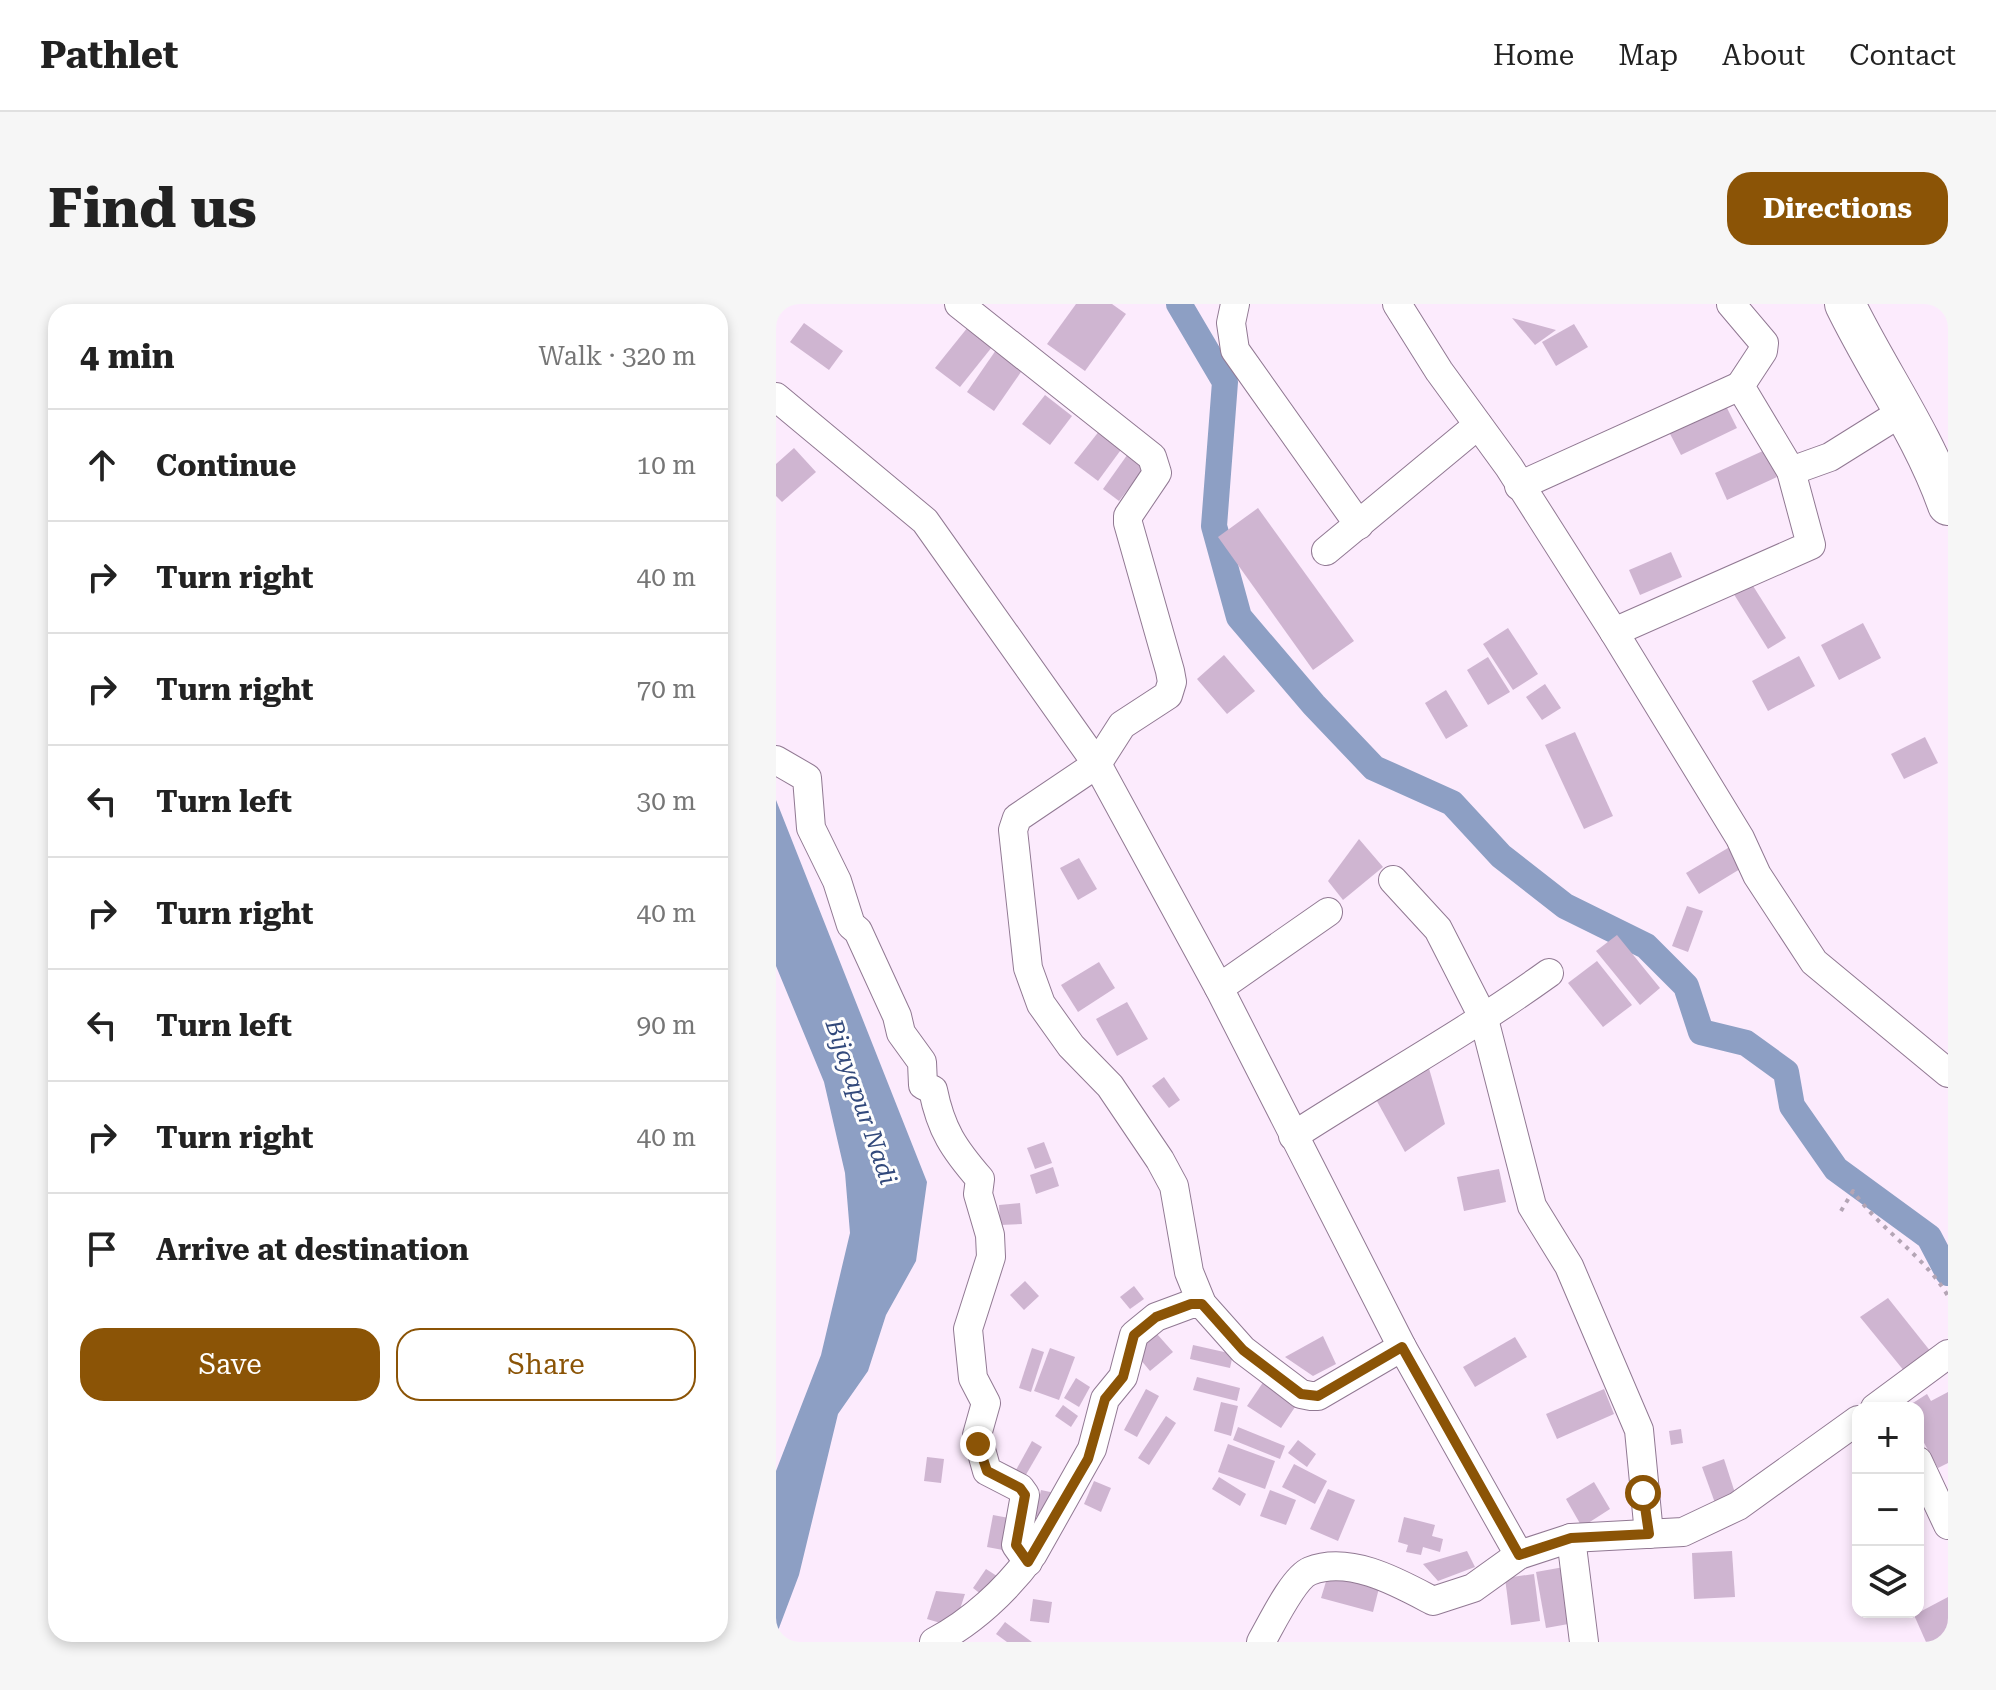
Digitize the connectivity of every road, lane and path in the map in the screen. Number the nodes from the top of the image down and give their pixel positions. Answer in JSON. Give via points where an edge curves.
{"nodes":[{"id":1,"x":959,"y":304,"type":"edge"},
{"id":2,"x":1235,"y":304,"type":"edge"},
{"id":3,"x":1397,"y":304,"type":"edge"},
{"id":4,"x":1731,"y":304,"type":"edge"},
{"id":5,"x":1845,"y":304,"type":"edge"},
{"id":6,"x":1740,"y":386,"type":"junction"},
{"id":7,"x":776,"y":397,"type":"edge"},
{"id":8,"x":1902,"y":412,"type":"junction"},
{"id":9,"x":1478,"y":425,"type":"junction"},
{"id":10,"x":1791,"y":471,"type":"junction"},
{"id":11,"x":1519,"y":486,"type":"junction"},
{"id":12,"x":1948,"y":505,"type":"edge"},
{"id":13,"x":1359,"y":525,"type":"junction"},
{"id":14,"x":1326,"y":551,"type":"dead end"},
{"id":15,"x":1614,"y":632,"type":"junction"},
{"id":16,"x":776,"y":760,"type":"edge"},
{"id":17,"x":1097,"y":764,"type":"junction"},
{"id":18,"x":1393,"y":880,"type":"dead end"},
{"id":19,"x":1328,"y":912,"type":"dead end"},
{"id":20,"x":1549,"y":973,"type":"dead end"},
{"id":21,"x":1219,"y":988,"type":"junction"},
{"id":22,"x":1484,"y":1019,"type":"junction"},
{"id":23,"x":1948,"y":1073,"type":"edge"},
{"id":24,"x":1293,"y":1136,"type":"junction"},
{"id":25,"x":1841,"y":1211,"type":"dead end"},
{"id":26,"x":1948,"y":1296,"type":"edge"},
{"id":27,"x":1202,"y":1304,"type":"junction"},
{"id":28,"x":1402,"y":1347,"type":"junction"},
{"id":29,"x":1948,"y":1354,"type":"edge"},
{"id":30,"x":1890,"y":1402,"type":"edge"},
{"id":31,"x":1852,"y":1424,"type":"edge"},
{"id":32,"x":1924,"y":1474,"type":"edge"},
{"id":33,"x":1948,"y":1525,"type":"edge"},
{"id":34,"x":1649,"y":1534,"type":"junction"},
{"id":35,"x":1571,"y":1538,"type":"junction"},
{"id":36,"x":1519,"y":1555,"type":"junction"},
{"id":37,"x":1028,"y":1562,"type":"junction"},
{"id":38,"x":934,"y":1642,"type":"edge"},
{"id":39,"x":1261,"y":1642,"type":"edge"},
{"id":40,"x":1584,"y":1642,"type":"edge"}],
"edges":[{"from":1,"to":17,"type":"street","via":[[1156,465],[1157,473],[1128,523],[1172,682],[1168,695],[1122,725]]},
{"from":2,"to":13,"type":"street","via":[[1231,323],[1239,359]]},
{"from":3,"to":9,"type":"street"},
{"from":4,"to":6,"type":"street","via":[[1764,343]]},
{"from":5,"to":8,"type":"main road"},
{"from":6,"to":10,"type":"street"},
{"from":6,"to":11,"type":"street"},
{"from":7,"to":17,"type":"street","via":[[925,521]]},
{"from":8,"to":10,"type":"street","via":[[1830,457]]},
{"from":8,"to":12,"type":"main road","via":[[1931,458]]},
{"from":9,"to":11,"type":"street"},
{"from":9,"to":13,"type":"street"},
{"from":10,"to":15,"type":"street","via":[[1811,545]]},
{"from":11,"to":15,"type":"street"},
{"from":13,"to":14,"type":"street"},
{"from":15,"to":23,"type":"street","via":[[1814,962]]},
{"from":16,"to":37,"type":"street","via":[[807,778],[811,828],[851,925],[901,1033],[922,1062],[923,1085],[933,1090],[940,1123],[980,1179],[978,1194],[991,1257],[968,1329],[973,1378],[986,1403],[978,1444],[987,1471],[1025,1495],[1016,1545]]},
{"from":17,"to":21,"type":"street"},
{"from":17,"to":27,"type":"street","via":[[1017,818],[1013,830],[1028,968],[1041,1004],[1071,1046],[1110,1086],[1174,1186],[1189,1272]]},
{"from":18,"to":22,"type":"street","via":[[1438,929]]},
{"from":19,"to":21,"type":"street"},
{"from":20,"to":22,"type":"street"},
{"from":21,"to":24,"type":"street"},
{"from":22,"to":24,"type":"street"},
{"from":22,"to":34,"type":"street","via":[[1532,1206],[1569,1266],[1639,1430]]},
{"from":24,"to":28,"type":"street"},
{"from":25,"to":26,"type":"path","via":[[1853,1191],[1872,1218],[1908,1248]]},
{"from":27,"to":28,"type":"street","via":[[1243,1350],[1301,1394],[1318,1396]]},
{"from":27,"to":37,"type":"street","via":[[1156,1317],[1134,1335],[1123,1377],[1105,1399],[1088,1459]]},
{"from":28,"to":36,"type":"street"},
{"from":29,"to":30,"type":"street"},
{"from":31,"to":34,"type":"street","via":[[1738,1506],[1683,1532]]},
{"from":32,"to":33,"type":"street"},
{"from":34,"to":35,"type":"street"},
{"from":35,"to":36,"type":"street"},
{"from":35,"to":40,"type":"street"},
{"from":36,"to":39,"type":"street","via":[[1473,1588],[1433,1601],[1392,1580],[1344,1567],[1309,1572]]},
{"from":37,"to":38,"type":"street","via":[[962,1627]]}]}
